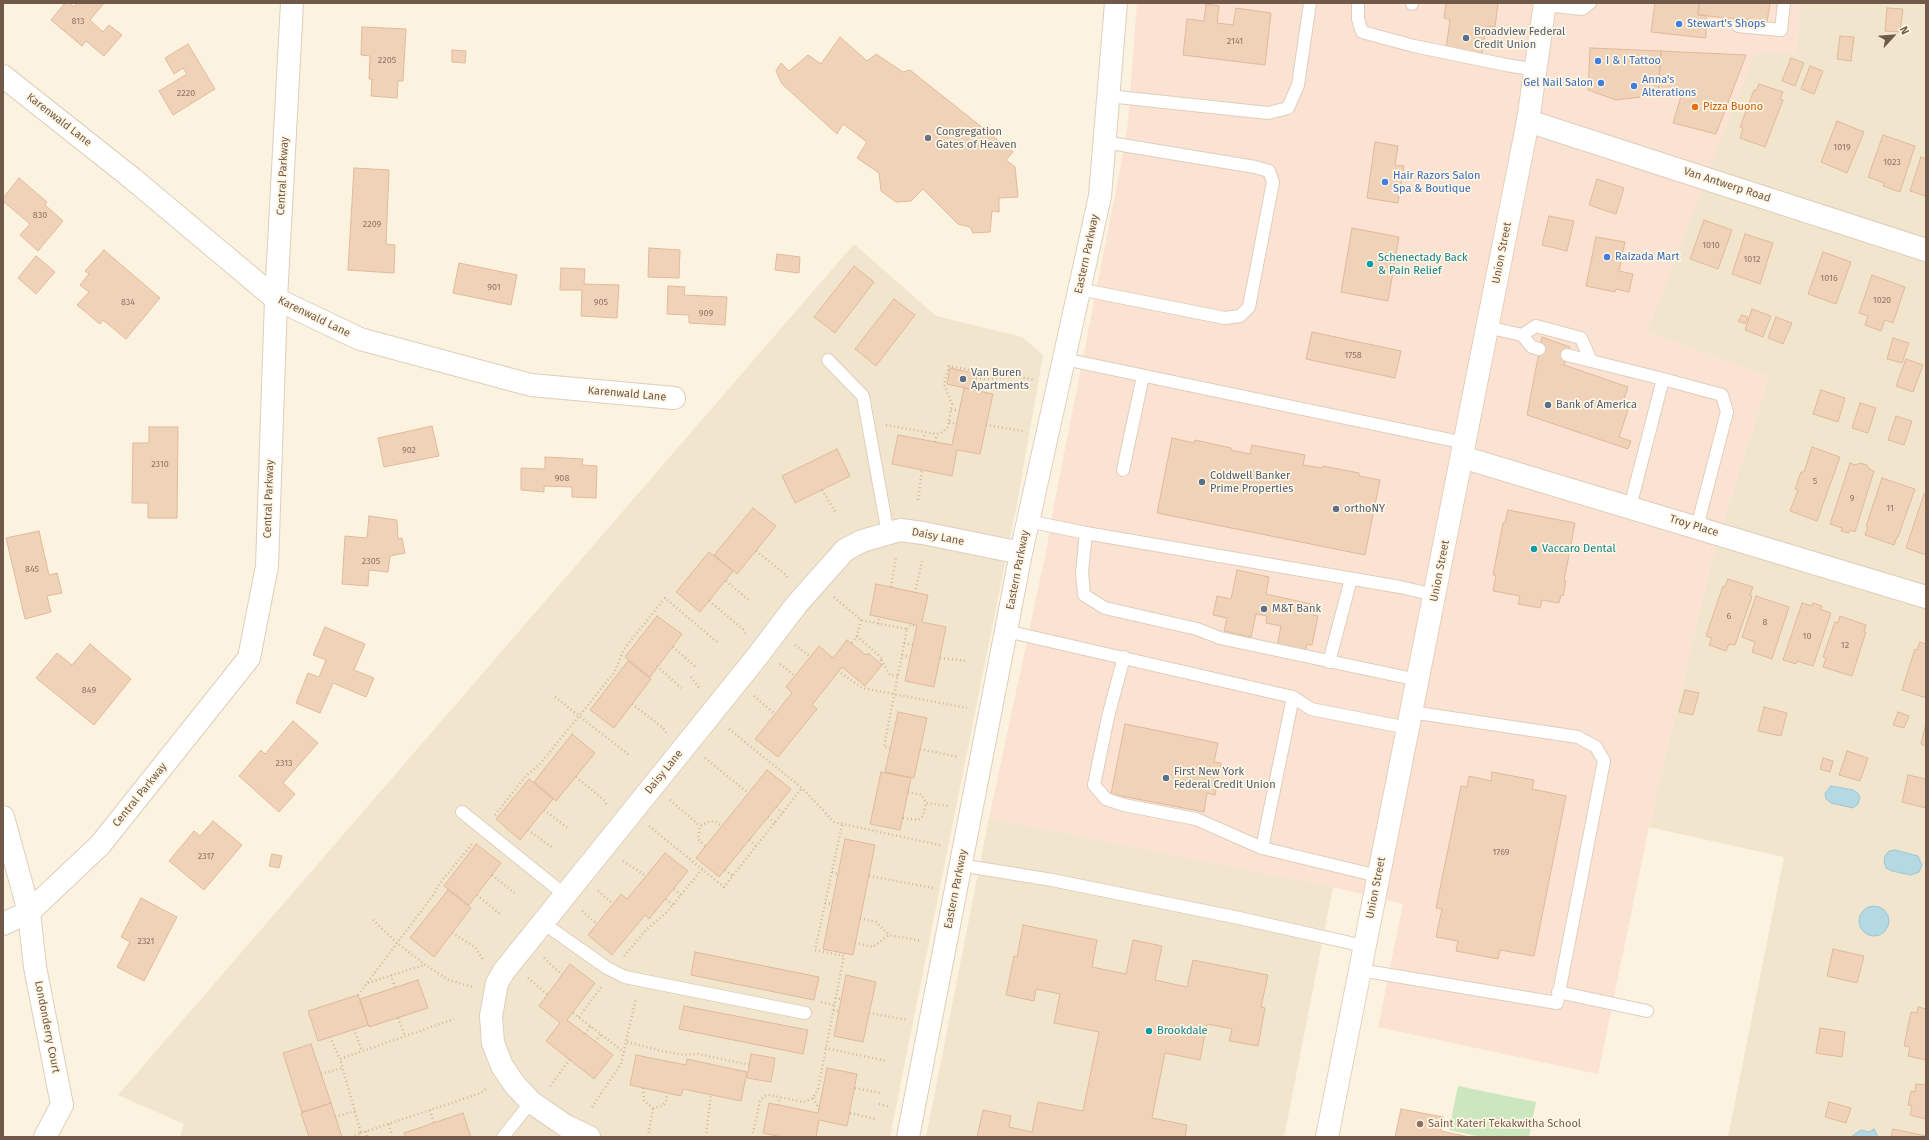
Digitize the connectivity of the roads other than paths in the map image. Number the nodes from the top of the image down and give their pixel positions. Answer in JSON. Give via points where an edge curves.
{"nodes":[{"id":1,"x":292,"y":3,"type":"edge"},
{"id":2,"x":1116,"y":3,"type":"edge"},
{"id":3,"x":1310,"y":3,"type":"edge"},
{"id":4,"x":1358,"y":3,"type":"edge"},
{"id":5,"x":1784,"y":3,"type":"edge"},
{"id":6,"x":1545,"y":4,"type":"edge"},
{"id":7,"x":1585,"y":5,"type":"edge"},
{"id":8,"x":1738,"y":26,"type":"dead end"},
{"id":9,"x":1537,"y":70,"type":"junction"},
{"id":10,"x":3,"y":76,"type":"edge"},
{"id":11,"x":1108,"y":96,"type":"junction"},
{"id":12,"x":1528,"y":121,"type":"junction"},
{"id":13,"x":1104,"y":142,"type":"junction"},
{"id":14,"x":1926,"y":250,"type":"edge"},
{"id":15,"x":1080,"y":289,"type":"junction"},
{"id":16,"x":276,"y":299,"type":"junction"},
{"id":17,"x":1487,"y":327,"type":"junction"},
{"id":18,"x":1522,"y":335,"type":"junction"},
{"id":19,"x":1539,"y":349,"type":"dead end"},
{"id":20,"x":1567,"y":356,"type":"dead end"},
{"id":21,"x":1064,"y":359,"type":"junction"},
{"id":22,"x":828,"y":360,"type":"dead end"},
{"id":23,"x":1591,"y":361,"type":"junction"},
{"id":24,"x":1142,"y":376,"type":"junction"},
{"id":25,"x":1663,"y":379,"type":"junction"},
{"id":26,"x":674,"y":398,"type":"dead end"},
{"id":27,"x":1464,"y":450,"type":"junction"},
{"id":28,"x":1122,"y":470,"type":"dead end"},
{"id":29,"x":1630,"y":507,"type":"junction"},
{"id":30,"x":1028,"y":522,"type":"junction"},
{"id":31,"x":1697,"y":527,"type":"junction"},
{"id":32,"x":1086,"y":533,"type":"junction"},
{"id":33,"x":888,"y":534,"type":"junction"},
{"id":34,"x":1021,"y":553,"type":"junction"},
{"id":35,"x":1351,"y":579,"type":"junction"},
{"id":36,"x":1435,"y":595,"type":"junction"},
{"id":37,"x":1926,"y":597,"type":"edge"},
{"id":38,"x":1006,"y":631,"type":"junction"},
{"id":39,"x":1124,"y":657,"type":"junction"},
{"id":40,"x":1329,"y":662,"type":"junction"},
{"id":41,"x":1418,"y":680,"type":"junction"},
{"id":42,"x":1293,"y":696,"type":"junction"},
{"id":43,"x":1410,"y":720,"type":"junction"},
{"id":44,"x":462,"y":812,"type":"dead end"},
{"id":45,"x":3,"y":817,"type":"edge"},
{"id":46,"x":1262,"y":848,"type":"junction"},
{"id":47,"x":962,"y":857,"type":"junction"},
{"id":48,"x":1378,"y":876,"type":"junction"},
{"id":49,"x":565,"y":895,"type":"junction"},
{"id":50,"x":29,"y":912,"type":"junction"},
{"id":51,"x":543,"y":923,"type":"junction"},
{"id":52,"x":3,"y":924,"type":"edge"},
{"id":53,"x":1364,"y":946,"type":"junction"},
{"id":54,"x":1360,"y":970,"type":"junction"},
{"id":55,"x":1558,"y":992,"type":"junction"},
{"id":56,"x":1647,"y":1011,"type":"dead end"},
{"id":57,"x":805,"y":1014,"type":"dead end"},
{"id":58,"x":533,"y":1103,"type":"junction"},
{"id":59,"x":45,"y":1137,"type":"edge"},
{"id":60,"x":503,"y":1137,"type":"edge"},
{"id":61,"x":589,"y":1137,"type":"edge"},
{"id":62,"x":908,"y":1137,"type":"edge"},
{"id":63,"x":1326,"y":1137,"type":"edge"}],
"edges":[{"from":1,"to":16,"type":"street","name":"Central Parkway"},
{"from":2,"to":11,"type":"street","name":"Eastern Parkway"},
{"from":3,"to":11,"type":"lane","via":[[1298,85],[1288,108],[1268,113]]},
{"from":4,"to":9,"type":"lane","via":[[1358,19],[1362,32],[1414,46]]},
{"from":5,"to":8,"type":"lane","via":[[1782,30]]},
{"from":6,"to":7,"type":"lane"},
{"from":6,"to":9,"type":"street","name":"Union Street"},
{"from":9,"to":12,"type":"street","name":"Union Street"},
{"from":10,"to":16,"type":"street","name":"Karenwald Lane","via":[[133,179]]},
{"from":11,"to":13,"type":"street","name":"Eastern Parkway"},
{"from":12,"to":14,"type":"street","name":"Van Antwerp Road"},
{"from":12,"to":17,"type":"street","name":"Union Street"},
{"from":13,"to":15,"type":"street","name":"Eastern Parkway","via":[[1100,196]]},
{"from":13,"to":15,"type":"lane","via":[[1255,167],[1269,171],[1273,182],[1249,307],[1240,316],[1225,318]]},
{"from":15,"to":21,"type":"street","name":"Eastern Parkway"},
{"from":16,"to":26,"type":"street","name":"Karenwald Lane","via":[[360,340],[530,385]]},
{"from":16,"to":50,"type":"street","name":"Central Parkway","via":[[267,566],[249,658],[100,845]]},
{"from":17,"to":18,"type":"lane"},
{"from":17,"to":27,"type":"street","name":"Union Street"},
{"from":18,"to":19,"type":"lane","via":[[1532,347]]},
{"from":18,"to":23,"type":"lane","via":[[1536,326],[1581,338]]},
{"from":20,"to":23,"type":"lane"},
{"from":21,"to":24,"type":"lane"},
{"from":21,"to":30,"type":"street","name":"Eastern Parkway"},
{"from":22,"to":33,"type":"lane","via":[[863,396]]},
{"from":23,"to":25,"type":"lane"},
{"from":24,"to":27,"type":"lane"},
{"from":24,"to":28,"type":"lane"},
{"from":25,"to":29,"type":"lane"},
{"from":25,"to":31,"type":"lane","via":[[1722,396],[1727,412]]},
{"from":27,"to":29,"type":"street","name":"Troy Place"},
{"from":27,"to":36,"type":"street","name":"Union Street"},
{"from":29,"to":31,"type":"street","name":"Troy Place"},
{"from":30,"to":32,"type":"lane"},
{"from":30,"to":34,"type":"street","name":"Eastern Parkway"},
{"from":31,"to":37,"type":"street","name":"Troy Place"},
{"from":32,"to":35,"type":"lane"},
{"from":32,"to":40,"type":"lane","via":[[1082,572],[1084,595],[1105,608],[1197,629],[1220,638]]},
{"from":33,"to":34,"type":"street","name":"Daisy Lane","via":[[900,530],[923,532]]},
{"from":33,"to":49,"type":"street","name":"Daisy Lane","via":[[862,541],[845,550],[797,604]]},
{"from":34,"to":38,"type":"street","name":"Eastern Parkway"},
{"from":35,"to":36,"type":"lane"},
{"from":35,"to":40,"type":"lane"},
{"from":36,"to":41,"type":"street","name":"Union Street"},
{"from":38,"to":39,"type":"lane"},
{"from":38,"to":47,"type":"street","name":"Eastern Parkway"},
{"from":39,"to":42,"type":"lane"},
{"from":39,"to":46,"type":"lane","via":[[1094,785],[1106,799],[1196,819]]},
{"from":40,"to":41,"type":"lane"},
{"from":41,"to":43,"type":"street","name":"Union Street"},
{"from":42,"to":43,"type":"lane","via":[[1311,709]]},
{"from":42,"to":46,"type":"lane"},
{"from":43,"to":48,"type":"street","name":"Union Street"},
{"from":43,"to":55,"type":"lane","via":[[1578,737],[1596,747],[1604,761]]},
{"from":44,"to":49,"type":"lane"},
{"from":45,"to":50,"type":"street","name":"Londonderry Court"},
{"from":46,"to":48,"type":"lane"},
{"from":47,"to":53,"type":"lane","via":[[1052,880]]},
{"from":47,"to":62,"type":"street","name":"Eastern Parkway"},
{"from":48,"to":53,"type":"street","name":"Union Street"},
{"from":49,"to":51,"type":"street","name":"Daisy Lane"},
{"from":50,"to":52,"type":"street","name":"Central Parkway"},
{"from":50,"to":59,"type":"street","name":"Londonderry Court","via":[[35,967],[62,1105]]},
{"from":51,"to":57,"type":"lane","via":[[625,977]]},
{"from":51,"to":58,"type":"street","name":"Daisy Lane","via":[[504,971],[496,989],[491,1016],[493,1042],[502,1066]]},
{"from":53,"to":54,"type":"street","name":"Union Street"},
{"from":54,"to":55,"type":"lane","via":[[1557,1003]]},
{"from":54,"to":63,"type":"street","name":"Union Street"},
{"from":55,"to":56,"type":"lane"},
{"from":58,"to":60,"type":"lane"},
{"from":58,"to":61,"type":"street","name":"Daisy Lane","via":[[566,1126]]}]}
